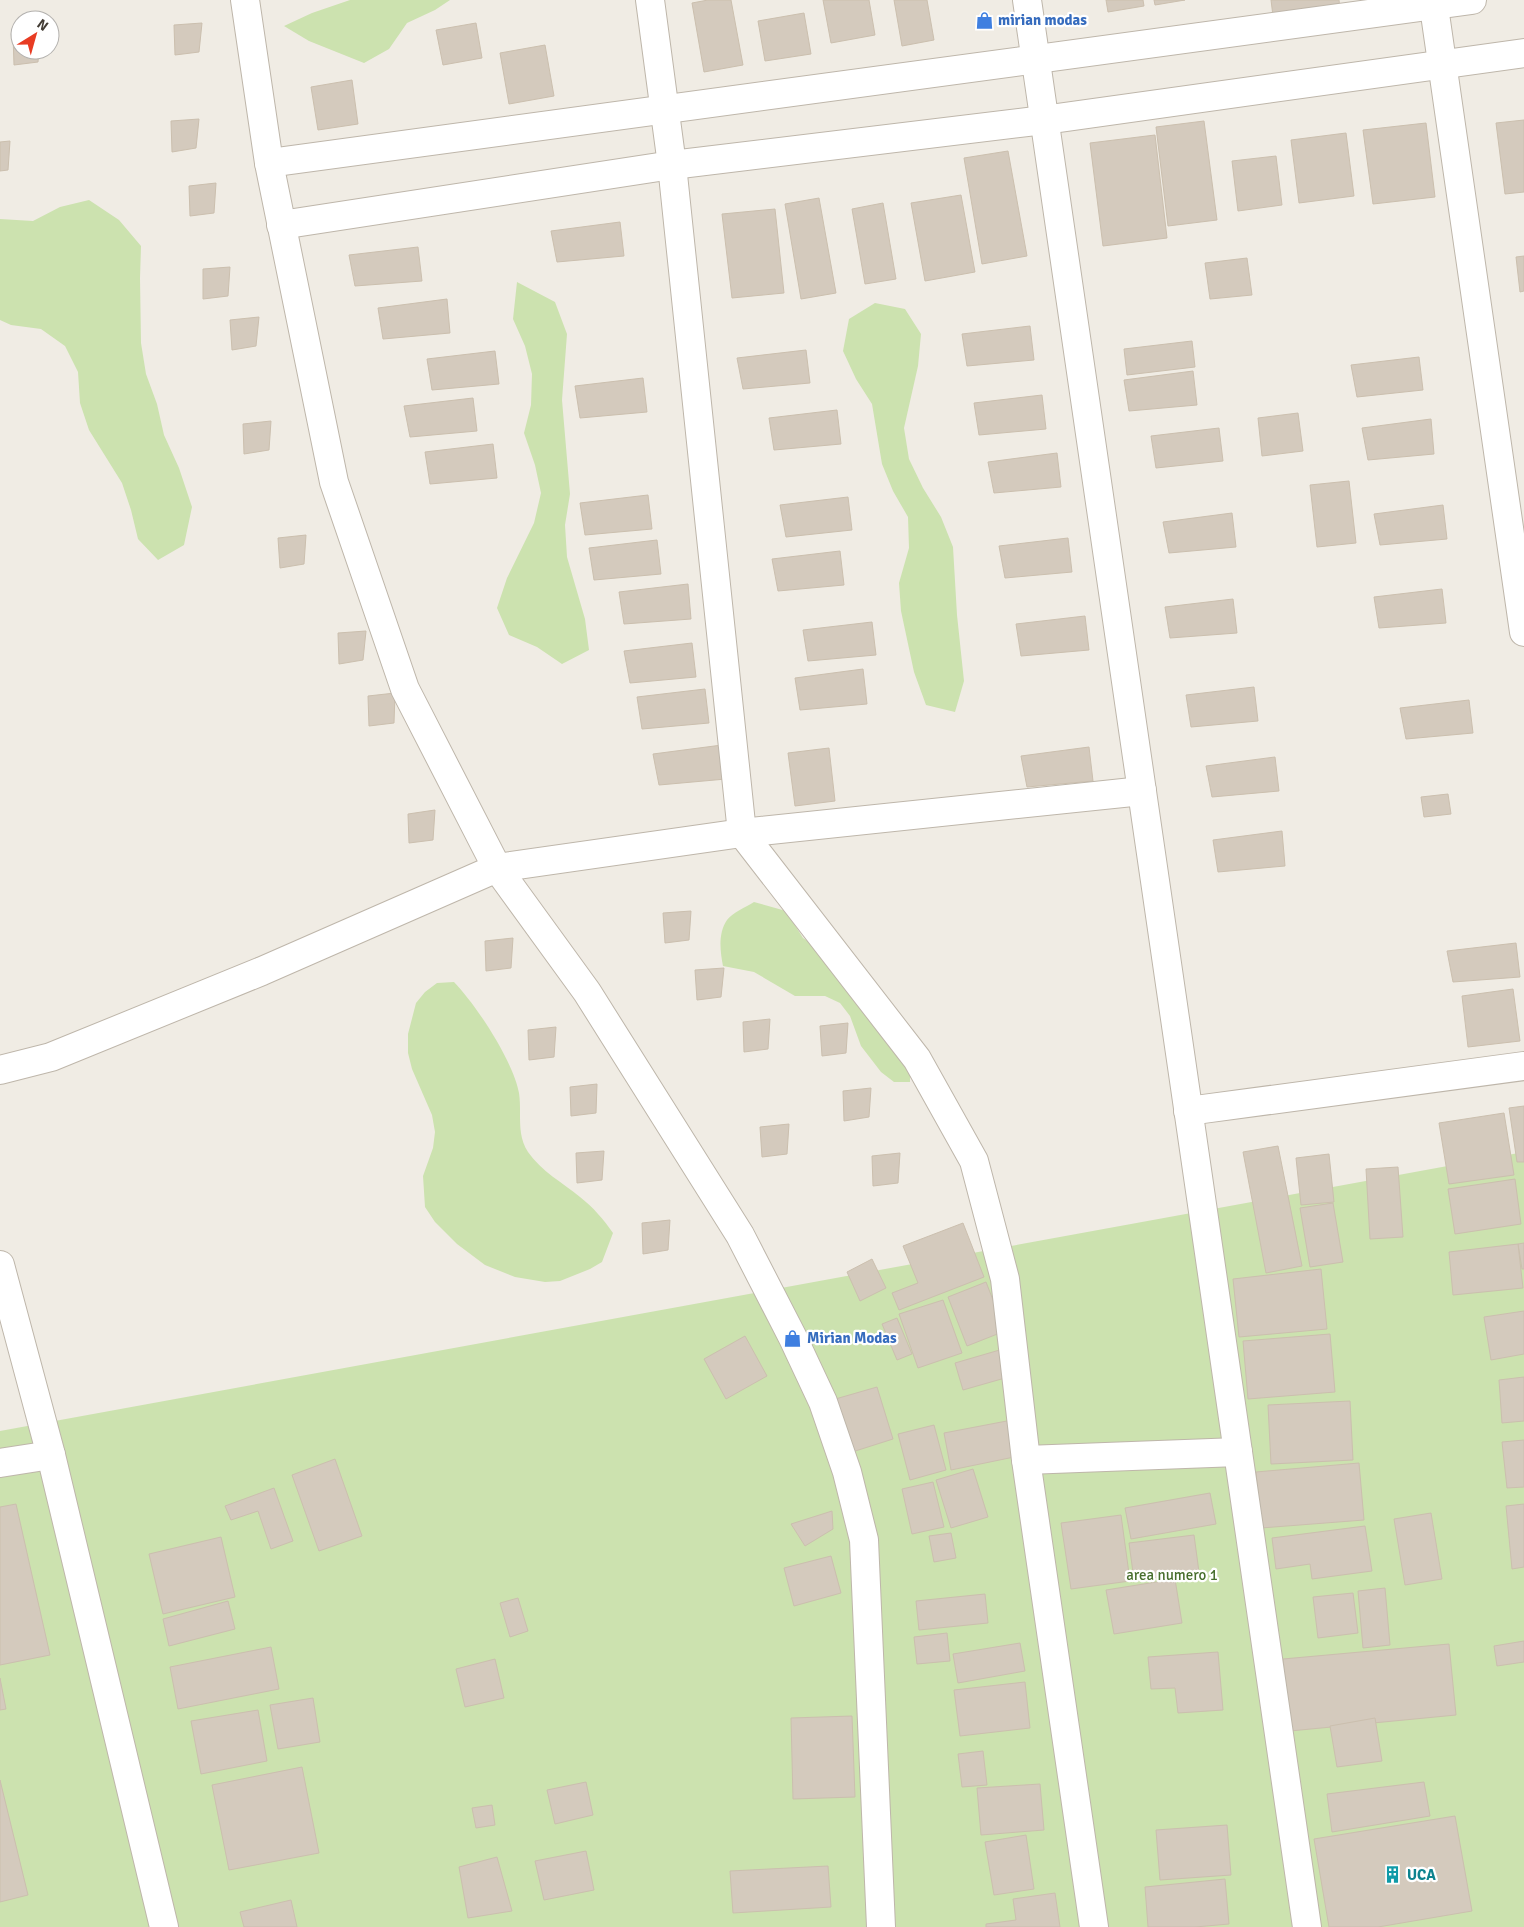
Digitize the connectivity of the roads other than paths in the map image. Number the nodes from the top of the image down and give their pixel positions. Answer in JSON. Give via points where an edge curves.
{"nodes":[{"id":1,"x":245,"y":0,"type":"edge"},
{"id":2,"x":650,"y":0,"type":"edge"},
{"id":3,"x":1027,"y":0,"type":"edge"},
{"id":4,"x":1472,"y":0,"type":"edge"},
{"id":5,"x":1433,"y":3,"type":"edge"},
{"id":6,"x":1524,"y":53,"type":"edge"},
{"id":7,"x":1036,"y":59,"type":"junction"},
{"id":8,"x":1442,"y":64,"type":"junction"},
{"id":9,"x":665,"y":109,"type":"junction"},
{"id":10,"x":1044,"y":120,"type":"junction"},
{"id":11,"x":269,"y":163,"type":"junction"},
{"id":12,"x":672,"y":165,"type":"junction"},
{"id":13,"x":281,"y":225,"type":"junction"},
{"id":14,"x":1524,"y":632,"type":"edge"},
{"id":15,"x":1142,"y":791,"type":"junction"},
{"id":16,"x":742,"y":833,"type":"junction"},
{"id":17,"x":497,"y":868,"type":"junction"},
{"id":18,"x":1524,"y":1066,"type":"edge"},
{"id":19,"x":0,"y":1070,"type":"edge"},
{"id":20,"x":1188,"y":1111,"type":"junction"},
{"id":21,"x":0,"y":1265,"type":"edge"},
{"id":22,"x":1238,"y":1452,"type":"junction"},
{"id":23,"x":51,"y":1456,"type":"junction"},
{"id":24,"x":1026,"y":1460,"type":"junction"},
{"id":25,"x":0,"y":1463,"type":"edge"},
{"id":26,"x":164,"y":1927,"type":"edge"},
{"id":27,"x":881,"y":1927,"type":"edge"},
{"id":28,"x":1094,"y":1927,"type":"edge"},
{"id":29,"x":1307,"y":1927,"type":"edge"}],
"edges":[{"from":1,"to":11,"type":"street"},
{"from":2,"to":9,"type":"street"},
{"from":3,"to":7,"type":"street"},
{"from":4,"to":5,"type":"street"},
{"from":5,"to":7,"type":"street"},
{"from":5,"to":8,"type":"street"},
{"from":6,"to":8,"type":"street"},
{"from":7,"to":9,"type":"street"},
{"from":7,"to":10,"type":"street"},
{"from":8,"to":10,"type":"street"},
{"from":8,"to":14,"type":"street"},
{"from":9,"to":11,"type":"street"},
{"from":9,"to":12,"type":"street"},
{"from":10,"to":12,"type":"street"},
{"from":10,"to":15,"type":"street"},
{"from":11,"to":13,"type":"street"},
{"from":12,"to":13,"type":"street"},
{"from":12,"to":16,"type":"street"},
{"from":13,"to":17,"type":"street","via":[[334,482],[405,689]]},
{"from":15,"to":16,"type":"street"},
{"from":15,"to":20,"type":"street"},
{"from":16,"to":17,"type":"street"},
{"from":16,"to":24,"type":"street","via":[[917,1059],[974,1161],[1005,1279]]},
{"from":17,"to":19,"type":"street","via":[[243,979],[51,1057]]},
{"from":17,"to":27,"type":"street","via":[[587,992],[740,1235],[823,1402],[847,1472],[864,1540]]},
{"from":18,"to":20,"type":"street"},
{"from":20,"to":22,"type":"street"},
{"from":21,"to":23,"type":"street"},
{"from":22,"to":24,"type":"street"},
{"from":22,"to":29,"type":"street"},
{"from":23,"to":25,"type":"street"},
{"from":23,"to":26,"type":"street"},
{"from":24,"to":28,"type":"street"}]}
